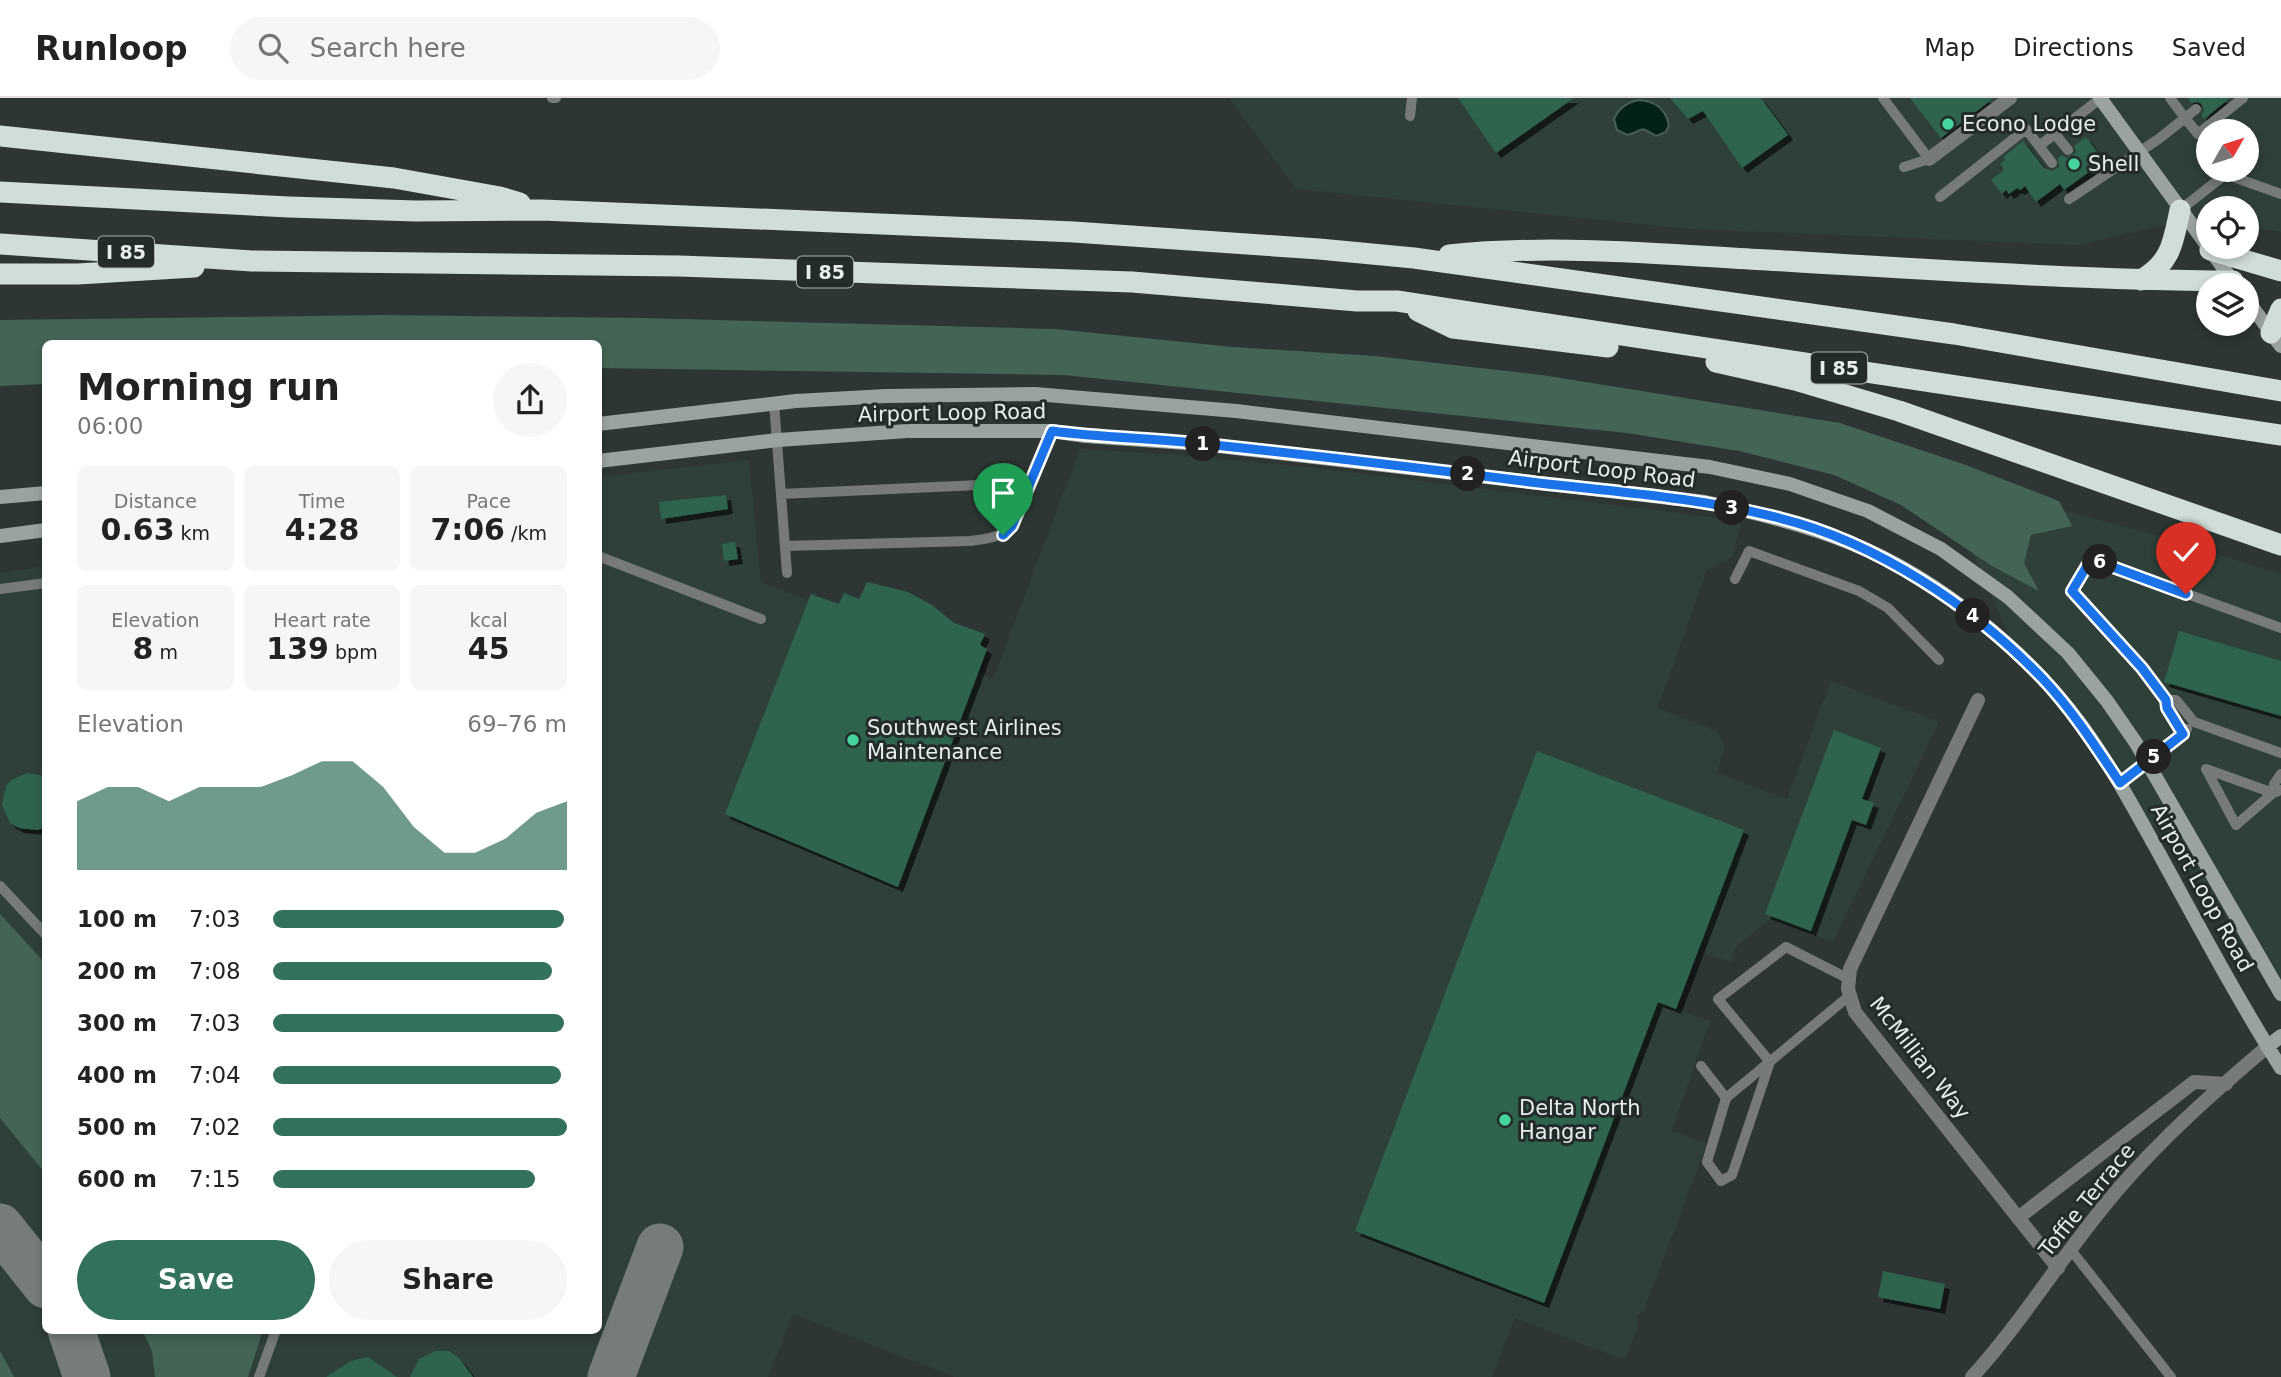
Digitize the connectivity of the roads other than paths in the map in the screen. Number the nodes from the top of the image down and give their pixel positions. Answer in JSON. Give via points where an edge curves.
{"nodes":[{"id":1,"x":1412,"y":98,"type":"edge"},
{"id":2,"x":1883,"y":98,"type":"edge"},
{"id":3,"x":2010,"y":98,"type":"edge"},
{"id":4,"x":2100,"y":98,"type":"edge"},
{"id":5,"x":2170,"y":98,"type":"edge"},
{"id":6,"x":2243,"y":98,"type":"edge"},
{"id":7,"x":2196,"y":109,"type":"dead end"},
{"id":8,"x":1410,"y":116,"type":"dead end"},
{"id":9,"x":2185,"y":118,"type":"junction"},
{"id":10,"x":2054,"y":133,"type":"junction"},
{"id":11,"x":0,"y":136,"type":"edge"},
{"id":12,"x":2039,"y":145,"type":"junction"},
{"id":13,"x":2068,"y":150,"type":"dead end"},
{"id":14,"x":2138,"y":152,"type":"junction"},
{"id":15,"x":1929,"y":159,"type":"junction"},
{"id":16,"x":2052,"y":163,"type":"dead end"},
{"id":17,"x":1904,"y":167,"type":"dead end"},
{"id":18,"x":2215,"y":182,"type":"edge"},
{"id":19,"x":2253,"y":182,"type":"edge"},
{"id":20,"x":0,"y":192,"type":"edge"},
{"id":21,"x":2071,"y":193,"type":"dead end"},
{"id":22,"x":2281,"y":193,"type":"edge"},
{"id":23,"x":1940,"y":197,"type":"dead end"},
{"id":24,"x":542,"y":210,"type":"junction"},
{"id":25,"x":2180,"y":210,"type":"junction"},
{"id":26,"x":2196,"y":231,"type":"edge"},
{"id":27,"x":0,"y":244,"type":"edge"},
{"id":28,"x":1413,"y":258,"type":"junction"},
{"id":29,"x":2217,"y":259,"type":"edge"},
{"id":30,"x":2240,"y":259,"type":"edge"},
{"id":31,"x":252,"y":261,"type":"junction"},
{"id":32,"x":2281,"y":271,"type":"edge"},
{"id":33,"x":2227,"y":273,"type":"edge"},
{"id":34,"x":0,"y":274,"type":"edge"},
{"id":35,"x":2141,"y":280,"type":"junction"},
{"id":36,"x":2196,"y":282,"type":"edge"},
{"id":37,"x":1397,"y":301,"type":"junction"},
{"id":38,"x":2281,"y":309,"type":"edge"},
{"id":39,"x":2259,"y":316,"type":"edge"},
{"id":40,"x":2276,"y":339,"type":"edge"},
{"id":41,"x":2281,"y":391,"type":"edge"},
{"id":42,"x":774,"y":403,"type":"junction"},
{"id":43,"x":602,"y":424,"type":"edge"},
{"id":44,"x":1052,"y":431,"type":"junction"},
{"id":45,"x":2281,"y":435,"type":"edge"},
{"id":46,"x":778,"y":440,"type":"junction"},
{"id":47,"x":602,"y":461,"type":"edge"},
{"id":48,"x":42,"y":493,"type":"edge"},
{"id":49,"x":781,"y":494,"type":"junction"},
{"id":50,"x":1025,"y":494,"type":"junction"},
{"id":51,"x":0,"y":497,"type":"edge"},
{"id":52,"x":42,"y":531,"type":"edge"},
{"id":53,"x":0,"y":536,"type":"edge"},
{"id":54,"x":2281,"y":545,"type":"edge"},
{"id":55,"x":785,"y":546,"type":"junction"},
{"id":56,"x":602,"y":558,"type":"edge"},
{"id":57,"x":787,"y":573,"type":"dead end"},
{"id":58,"x":1735,"y":579,"type":"dead end"},
{"id":59,"x":42,"y":584,"type":"edge"},
{"id":60,"x":0,"y":589,"type":"edge"},
{"id":61,"x":761,"y":619,"type":"dead end"},
{"id":62,"x":2281,"y":628,"type":"edge"},
{"id":63,"x":1939,"y":660,"type":"dead end"},
{"id":64,"x":1978,"y":700,"type":"dead end"},
{"id":65,"x":2166,"y":700,"type":"junction"},
{"id":66,"x":2194,"y":722,"type":"junction"},
{"id":67,"x":2183,"y":734,"type":"junction"},
{"id":68,"x":2281,"y":753,"type":"edge"},
{"id":69,"x":2147,"y":762,"type":"junction"},
{"id":70,"x":2281,"y":774,"type":"edge"},
{"id":71,"x":2120,"y":783,"type":"junction"},
{"id":72,"x":2277,"y":792,"type":"edge"},
{"id":73,"x":0,"y":886,"type":"edge"},
{"id":74,"x":42,"y":931,"type":"edge"},
{"id":75,"x":1849,"y":979,"type":"junction"},
{"id":76,"x":2281,"y":994,"type":"edge"},
{"id":77,"x":1849,"y":996,"type":"junction"},
{"id":78,"x":2281,"y":1036,"type":"edge"},
{"id":79,"x":2267,"y":1046,"type":"junction"},
{"id":80,"x":1770,"y":1062,"type":"junction"},
{"id":81,"x":1701,"y":1066,"type":"dead end"},
{"id":82,"x":2281,"y":1068,"type":"edge"},
{"id":83,"x":2225,"y":1084,"type":"junction"},
{"id":84,"x":1726,"y":1098,"type":"junction"},
{"id":85,"x":2018,"y":1218,"type":"junction"},
{"id":86,"x":2071,"y":1251,"type":"junction"},
{"id":87,"x":2058,"y":1268,"type":"junction"},
{"id":88,"x":275,"y":1334,"type":"edge"},
{"id":89,"x":259,"y":1377,"type":"edge"},
{"id":90,"x":1972,"y":1377,"type":"edge"},
{"id":91,"x":2171,"y":1377,"type":"edge"}],
"edges":[{"from":1,"to":8,"type":"lane"},
{"from":2,"to":15,"type":"lane"},
{"from":3,"to":15,"type":"street"},
{"from":4,"to":10,"type":"lane"},
{"from":4,"to":14,"type":"main road"},
{"from":5,"to":9,"type":"lane"},
{"from":6,"to":9,"type":"lane","via":[[2198,134]]},
{"from":7,"to":9,"type":"lane"},
{"from":9,"to":14,"type":"lane"},
{"from":10,"to":12,"type":"lane"},
{"from":10,"to":13,"type":"lane"},
{"from":11,"to":24,"type":"highway","via":[[394,178],[500,197]]},
{"from":12,"to":16,"type":"lane"},
{"from":12,"to":23,"type":"lane","via":[[2026,129]]},
{"from":14,"to":21,"type":"lane"},
{"from":14,"to":25,"type":"main road"},
{"from":15,"to":17,"type":"lane"},
{"from":18,"to":25,"type":"lane"},
{"from":19,"to":22,"type":"lane"},
{"from":20,"to":24,"type":"highway","number":"I 85","via":[[416,211]]},
{"from":24,"to":28,"type":"highway","number":"I 85","via":[[1074,232]]},
{"from":25,"to":26,"type":"main road"},
{"from":25,"to":35,"type":"highway","via":[[2166,260]]},
{"from":27,"to":31,"type":"highway","number":"I 85"},
{"from":28,"to":35,"type":"highway","via":[[1481,252],[1644,253]]},
{"from":28,"to":41,"type":"highway","number":"I 85","via":[[1954,334]]},
{"from":29,"to":33,"type":"main road"},
{"from":30,"to":32,"type":"highway"},
{"from":31,"to":34,"type":"highway","via":[[103,273]]},
{"from":31,"to":37,"type":"highway","number":"I 85","via":[[679,267],[1132,282]]},
{"from":35,"to":36,"type":"highway"},
{"from":37,"to":45,"type":"highway","number":"I 85"},
{"from":37,"to":54,"type":"highway","via":[[1453,328],[1700,359],[1794,380],[1899,411]]},
{"from":38,"to":40,"type":"highway"},
{"from":39,"to":40,"type":"main road"},
{"from":42,"to":43,"type":"main road","name":"Airport Loop Road"},
{"from":42,"to":46,"type":"lane"},
{"from":42,"to":69,"type":"main road","name":"Airport Loop Road","via":[[1035,394],[1236,411],[1710,467],[1790,484],[1880,517],[1941,549],[2008,597],[2068,653]]},
{"from":44,"to":46,"type":"main road","name":"Airport Loop Road","via":[[907,432]]},
{"from":44,"to":50,"type":"lane"},
{"from":44,"to":71,"type":"main road","name":"Airport Loop Road","via":[[1201,443],[1692,501],[1781,518],[1866,550],[1924,581],[1987,626],[2043,680]]},
{"from":46,"to":47,"type":"main road","name":"Airport Loop Road"},
{"from":46,"to":49,"type":"lane"},
{"from":48,"to":51,"type":"main road"},
{"from":49,"to":50,"type":"lane","via":[[1001,484]]},
{"from":49,"to":55,"type":"lane"},
{"from":50,"to":55,"type":"lane","via":[[1012,526],[990,539]]},
{"from":52,"to":53,"type":"main road"},
{"from":55,"to":57,"type":"lane"},
{"from":56,"to":61,"type":"lane"},
{"from":58,"to":63,"type":"lane","via":[[1749,551],[1859,591],[1888,608]]},
{"from":59,"to":60,"type":"lane"},
{"from":62,"to":65,"type":"lane","via":[[2091,559],[2072,591]]},
{"from":64,"to":75,"type":"street","name":"McMillian Way"},
{"from":65,"to":66,"type":"lane","via":[[2176,700]]},
{"from":65,"to":67,"type":"lane"},
{"from":66,"to":67,"type":"lane"},
{"from":66,"to":68,"type":"lane"},
{"from":67,"to":69,"type":"lane"},
{"from":69,"to":71,"type":"lane"},
{"from":69,"to":76,"type":"main road","name":"Airport Loop Road"},
{"from":70,"to":72,"type":"lane","via":[[2274,784]]},
{"from":71,"to":79,"type":"main road","name":"Airport Loop Road"},
{"from":72,"to":72,"type":"lane","via":[[2236,825],[2206,769],[2262,789]]},
{"from":73,"to":74,"type":"lane"},
{"from":75,"to":77,"type":"street","name":"McMillian Way"},
{"from":75,"to":80,"type":"lane","via":[[1786,947],[1718,999]]},
{"from":77,"to":80,"type":"lane"},
{"from":77,"to":85,"type":"street","name":"McMillian Way","via":[[1855,1012]]},
{"from":78,"to":79,"type":"main road","name":"Toffie Terrace"},
{"from":79,"to":82,"type":"main road","name":"Airport Loop Road"},
{"from":79,"to":83,"type":"street","name":"Toffie Terrace"},
{"from":80,"to":84,"type":"lane"},
{"from":80,"to":84,"type":"lane","via":[[1732,1175],[1721,1181],[1707,1163]]},
{"from":81,"to":84,"type":"lane"},
{"from":83,"to":85,"type":"street","via":[[2194,1082]]},
{"from":83,"to":86,"type":"street","name":"Toffie Terrace","via":[[2119,1187]]},
{"from":85,"to":87,"type":"street","name":"McMillian Way"},
{"from":86,"to":87,"type":"street","name":"Toffie Terrace"},
{"from":86,"to":91,"type":"lane"},
{"from":87,"to":90,"type":"street","name":"Toffie Terrace"},
{"from":88,"to":89,"type":"lane"}]}
